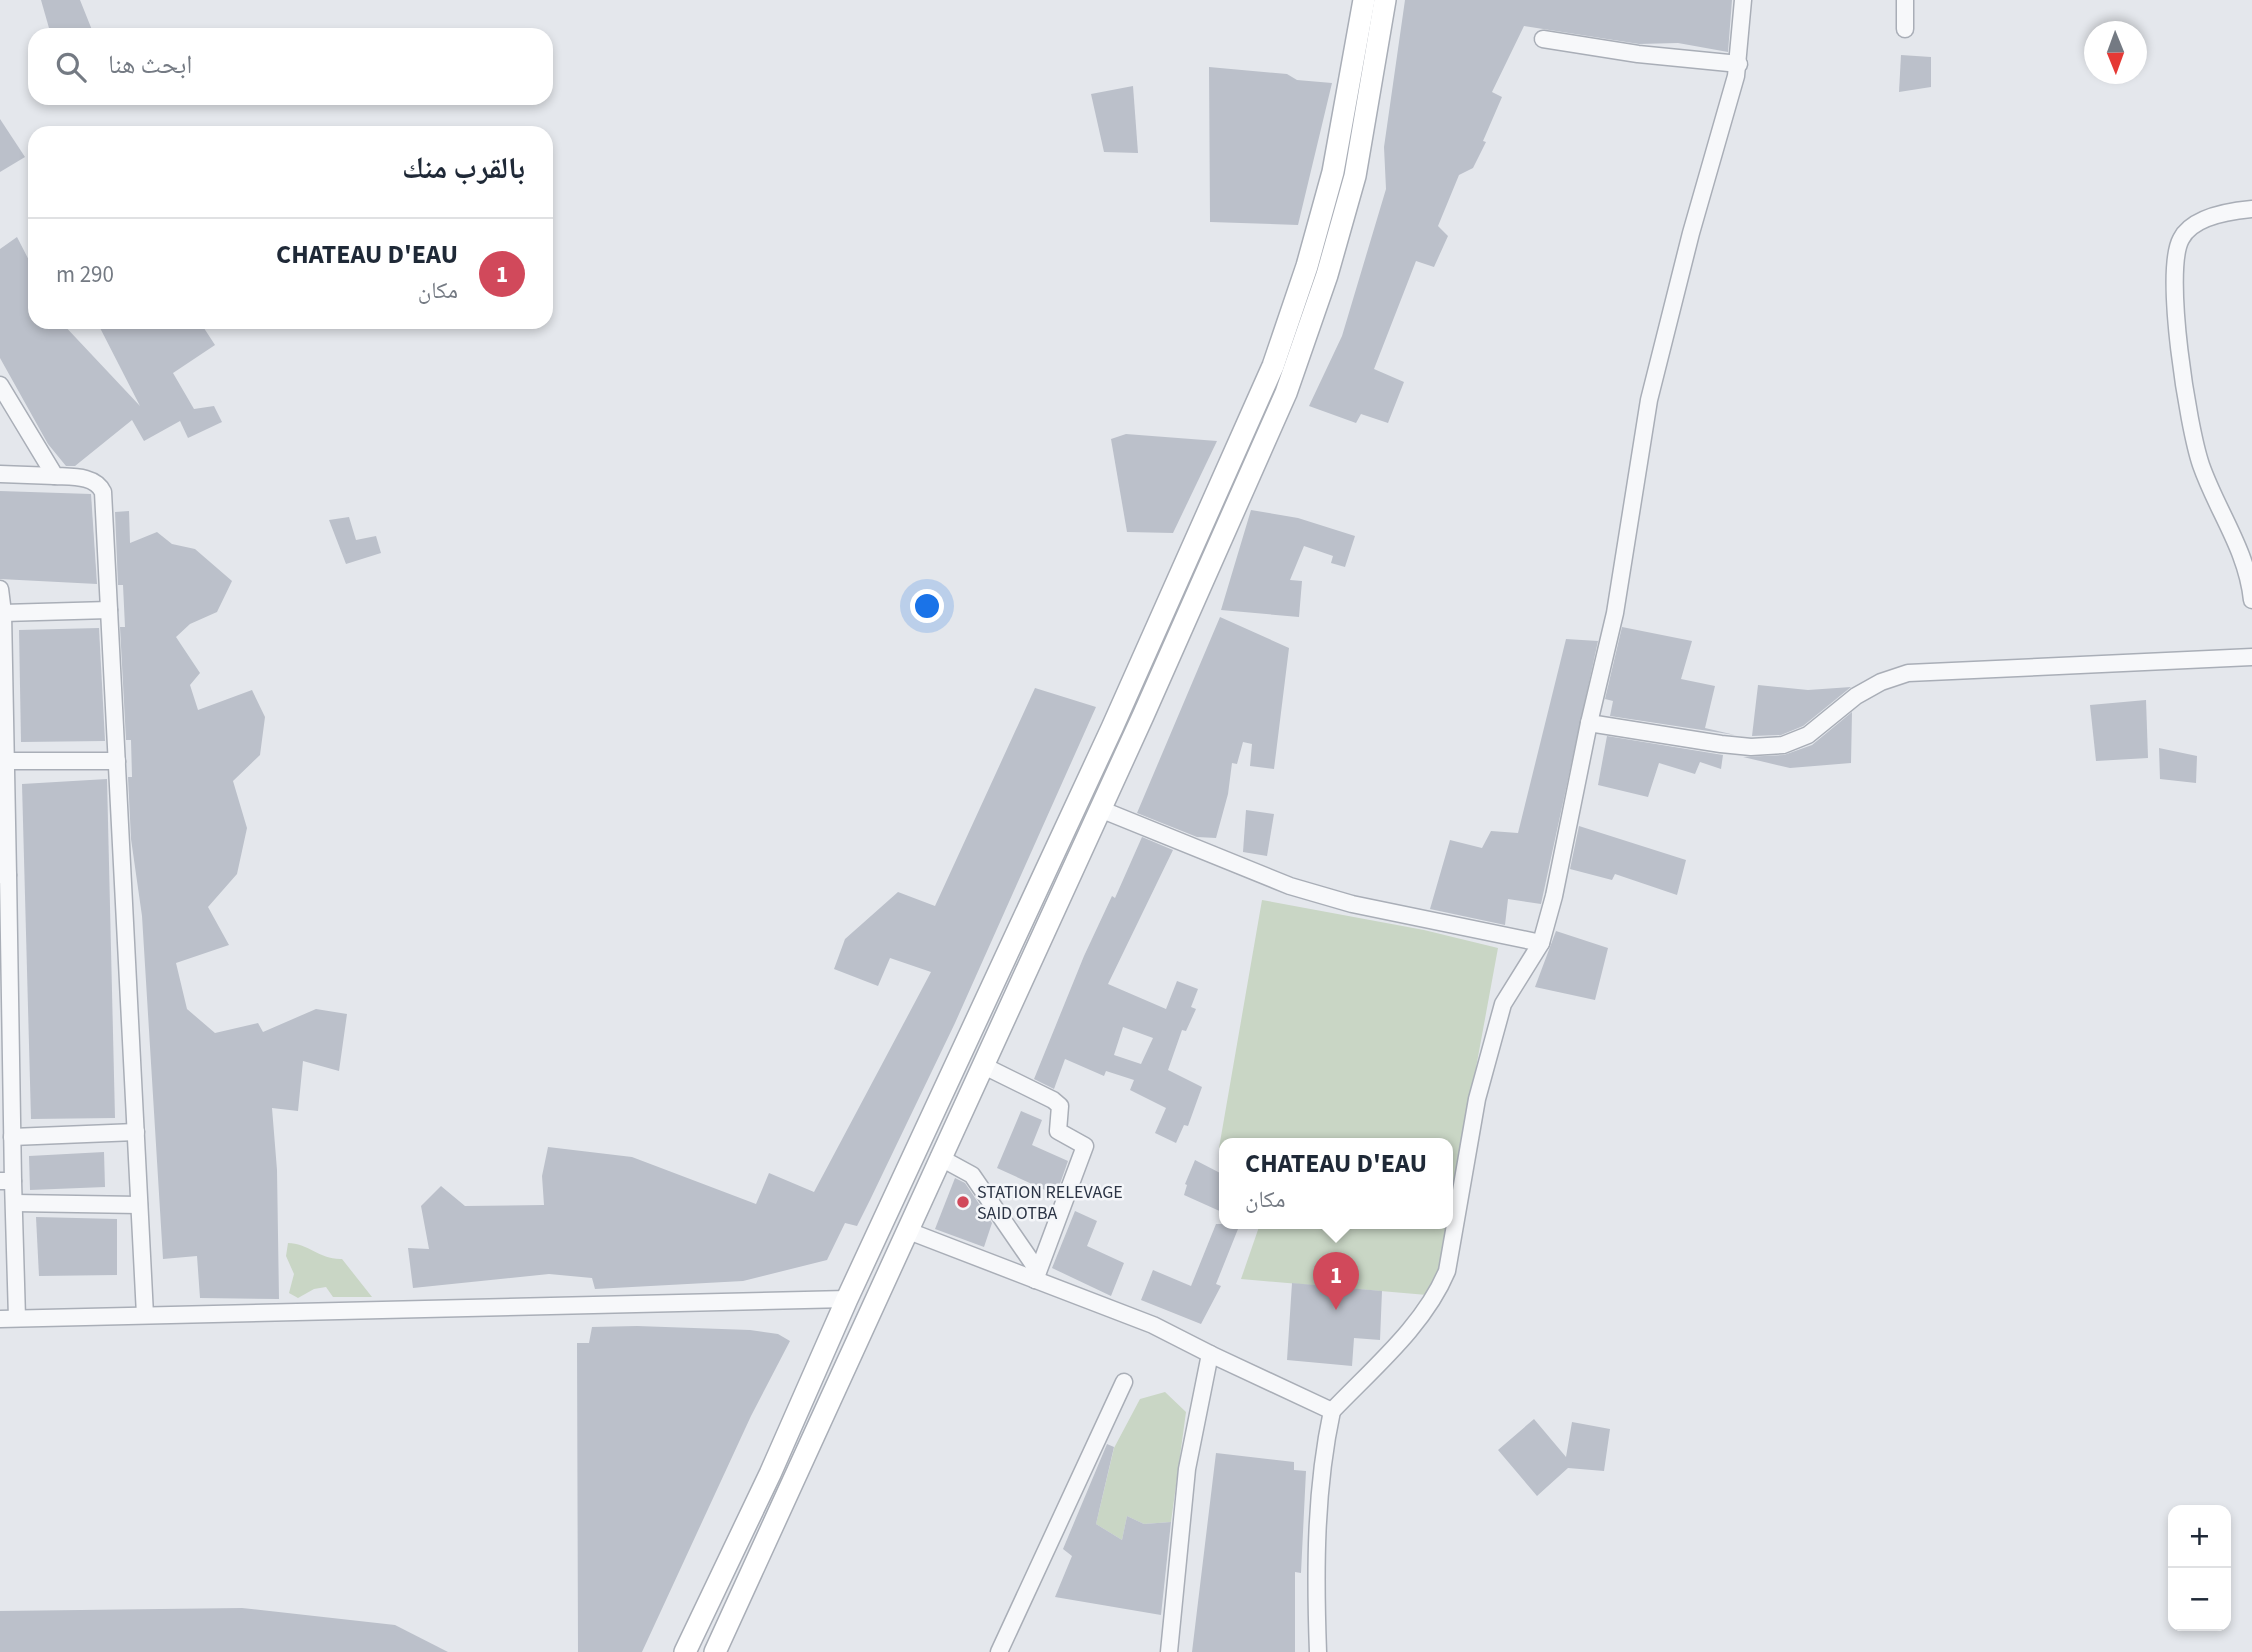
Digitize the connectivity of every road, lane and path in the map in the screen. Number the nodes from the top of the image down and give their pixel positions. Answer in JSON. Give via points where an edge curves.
{"nodes":[{"id":1,"x":1364,"y":0,"type":"edge"},
{"id":2,"x":1385,"y":0,"type":"edge"},
{"id":3,"x":1743,"y":0,"type":"edge"},
{"id":4,"x":1905,"y":0,"type":"edge"},
{"id":5,"x":1905,"y":29,"type":"dead end"},
{"id":6,"x":1543,"y":39,"type":"dead end"},
{"id":7,"x":1739,"y":64,"type":"junction"},
{"id":8,"x":2252,"y":209,"type":"edge"},
{"id":9,"x":0,"y":385,"type":"edge"},
{"id":10,"x":0,"y":474,"type":"edge"},
{"id":11,"x":55,"y":476,"type":"junction"},
{"id":12,"x":0,"y":589,"type":"edge"},
{"id":13,"x":2252,"y":600,"type":"edge"},
{"id":14,"x":109,"y":610,"type":"junction"},
{"id":15,"x":3,"y":613,"type":"junction"},
{"id":16,"x":2252,"y":657,"type":"edge"},
{"id":17,"x":1589,"y":723,"type":"junction"},
{"id":18,"x":6,"y":761,"type":"junction"},
{"id":19,"x":117,"y":761,"type":"junction"},
{"id":20,"x":1100,"y":809,"type":"junction"},
{"id":21,"x":4,"y":875,"type":"edge"},
{"id":22,"x":1541,"y":943,"type":"junction"},
{"id":23,"x":982,"y":1065,"type":"junction"},
{"id":24,"x":136,"y":1132,"type":"junction"},
{"id":25,"x":12,"y":1137,"type":"junction"},
{"id":26,"x":939,"y":1157,"type":"junction"},
{"id":27,"x":7,"y":1181,"type":"edge"},
{"id":28,"x":15,"y":1203,"type":"junction"},
{"id":29,"x":139,"y":1205,"type":"junction"},
{"id":30,"x":906,"y":1230,"type":"junction"},
{"id":31,"x":1036,"y":1276,"type":"junction"},
{"id":32,"x":847,"y":1299,"type":"junction"},
{"id":33,"x":145,"y":1315,"type":"junction"},
{"id":34,"x":17,"y":1318,"type":"junction"},
{"id":35,"x":0,"y":1319,"type":"edge"},
{"id":36,"x":1210,"y":1354,"type":"junction"},
{"id":37,"x":1124,"y":1382,"type":"dead end"},
{"id":38,"x":1332,"y":1410,"type":"junction"},
{"id":39,"x":685,"y":1652,"type":"edge"},
{"id":40,"x":715,"y":1652,"type":"edge"},
{"id":41,"x":999,"y":1652,"type":"edge"},
{"id":42,"x":1169,"y":1652,"type":"edge"},
{"id":43,"x":1318,"y":1652,"type":"edge"}],
"edges":[{"from":1,"to":32,"type":"main road","via":[[1333,173],[1273,366],[1107,739]]},
{"from":2,"to":20,"type":"main road","via":[[1355,176],[1301,353]]},
{"from":3,"to":7,"type":"street"},
{"from":4,"to":5,"type":"street"},
{"from":6,"to":7,"type":"street"},
{"from":7,"to":17,"type":"street","via":[[1649,400],[1615,613]]},
{"from":8,"to":13,"type":"street","via":[[2201,222],[2181,237],[2174,282],[2196,448],[2242,555]]},
{"from":9,"to":11,"type":"street"},
{"from":10,"to":11,"type":"street"},
{"from":11,"to":14,"type":"street","via":[[88,479],[102,487]]},
{"from":12,"to":15,"type":"street"},
{"from":14,"to":15,"type":"street"},
{"from":14,"to":19,"type":"street"},
{"from":15,"to":18,"type":"street"},
{"from":16,"to":17,"type":"street","via":[[1908,673],[1856,696],[1808,735],[1783,745],[1721,744]]},
{"from":17,"to":22,"type":"street"},
{"from":18,"to":19,"type":"street"},
{"from":18,"to":21,"type":"street"},
{"from":19,"to":24,"type":"street"},
{"from":20,"to":22,"type":"street","via":[[1290,886],[1352,904]]},
{"from":20,"to":23,"type":"main road"},
{"from":21,"to":25,"type":"street"},
{"from":22,"to":38,"type":"street","via":[[1503,1004],[1477,1099],[1447,1271],[1438,1292]]},
{"from":23,"to":26,"type":"main road"},
{"from":23,"to":31,"type":"street","via":[[1053,1100],[1061,1111],[1058,1131],[1085,1146]]},
{"from":24,"to":25,"type":"street"},
{"from":24,"to":29,"type":"street"},
{"from":25,"to":27,"type":"street"},
{"from":26,"to":30,"type":"main road"},
{"from":26,"to":31,"type":"street","via":[[972,1175]]},
{"from":27,"to":28,"type":"street"},
{"from":28,"to":29,"type":"street"},
{"from":28,"to":34,"type":"street"},
{"from":29,"to":33,"type":"street"},
{"from":30,"to":31,"type":"street"},
{"from":30,"to":40,"type":"main road"},
{"from":31,"to":36,"type":"street"},
{"from":32,"to":33,"type":"street"},
{"from":32,"to":39,"type":"main road"},
{"from":33,"to":34,"type":"street"},
{"from":34,"to":35,"type":"street"},
{"from":36,"to":38,"type":"street"},
{"from":36,"to":42,"type":"street","via":[[1187,1469]]},
{"from":37,"to":41,"type":"street"},
{"from":38,"to":43,"type":"street","via":[[1318,1507]]}]}
